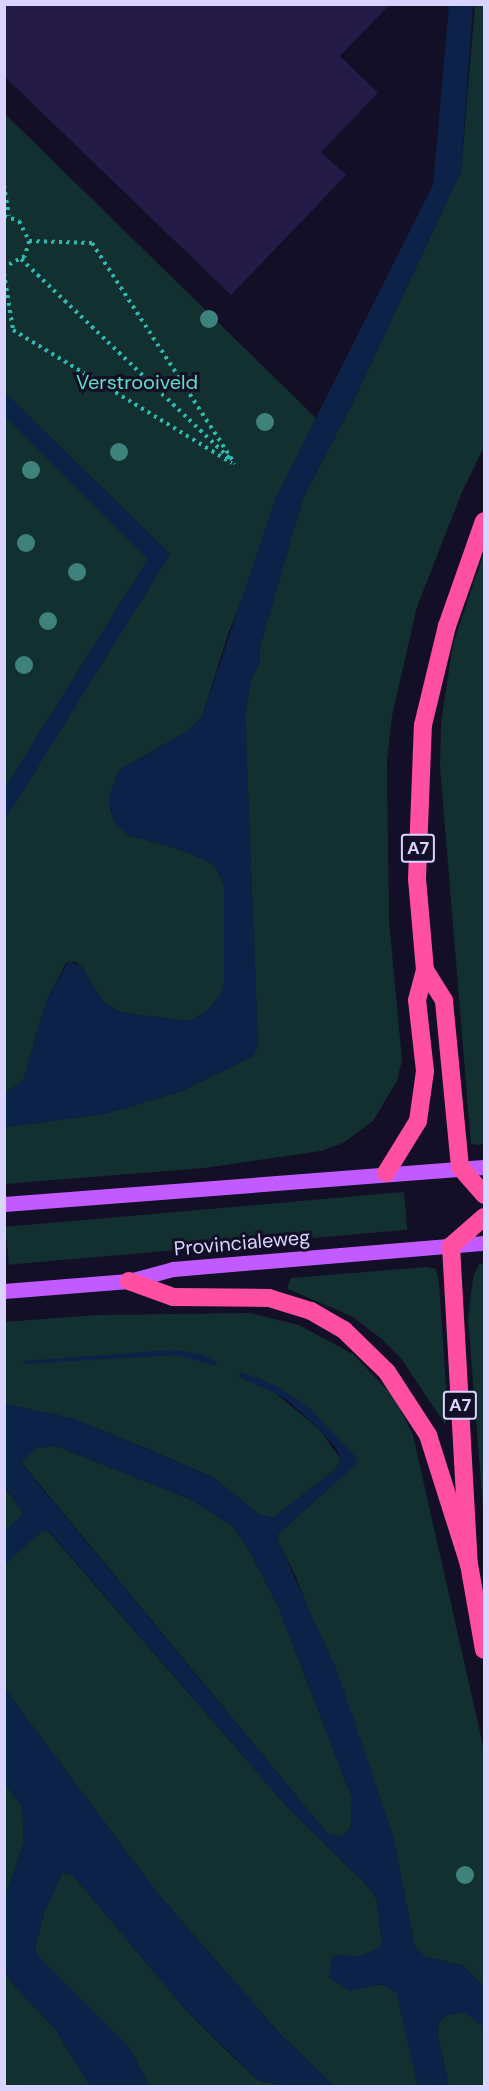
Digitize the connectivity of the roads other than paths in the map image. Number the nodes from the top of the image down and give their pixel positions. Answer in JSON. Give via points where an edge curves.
{"nodes":[{"id":1,"x":484,"y":521,"type":"edge"},
{"id":2,"x":425,"y":970,"type":"junction"},
{"id":3,"x":460,"y":1167,"type":"junction"},
{"id":4,"x":484,"y":1167,"type":"edge"},
{"id":5,"x":386,"y":1173,"type":"junction"},
{"id":6,"x":484,"y":1195,"type":"edge"},
{"id":7,"x":4,"y":1204,"type":"edge"},
{"id":8,"x":484,"y":1217,"type":"edge"},
{"id":9,"x":484,"y":1243,"type":"edge"},
{"id":10,"x":451,"y":1246,"type":"junction"},
{"id":11,"x":129,"y":1281,"type":"junction"},
{"id":12,"x":4,"y":1291,"type":"edge"},
{"id":13,"x":469,"y":1564,"type":"junction"},
{"id":14,"x":484,"y":1650,"type":"edge"}],
"edges":[{"from":1,"to":2,"type":"highway","number":"A7","via":[[447,626],[423,725],[417,879]]},
{"from":2,"to":3,"type":"highway","number":"A7","via":[[444,1001]]},
{"from":2,"to":5,"type":"highway","number":"A7","via":[[417,1000],[425,1071],[418,1121]]},
{"from":3,"to":4,"type":"main road"},
{"from":3,"to":5,"type":"main road"},
{"from":3,"to":6,"type":"highway"},
{"from":5,"to":7,"type":"main road"},
{"from":8,"to":10,"type":"highway"},
{"from":9,"to":10,"type":"main road","name":"Provincialeweg"},
{"from":10,"to":11,"type":"main road","name":"Provincialeweg","via":[[173,1269]]},
{"from":10,"to":13,"type":"highway","number":"A7"},
{"from":11,"to":12,"type":"main road","name":"Provincialeweg"},
{"from":11,"to":13,"type":"highway","via":[[173,1297],[269,1298],[311,1311],[344,1330],[387,1372],[428,1435]]},
{"from":13,"to":14,"type":"highway","number":"A7"}]}
